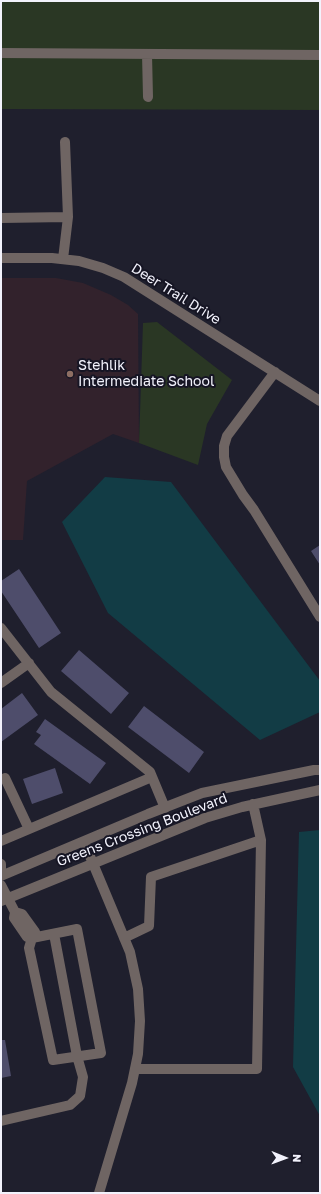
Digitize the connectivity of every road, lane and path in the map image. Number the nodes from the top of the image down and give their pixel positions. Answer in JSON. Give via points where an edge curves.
{"nodes":[{"id":1,"x":1,"y":53,"type":"edge"},
{"id":2,"x":147,"y":54,"type":"junction"},
{"id":3,"x":320,"y":55,"type":"edge"},
{"id":4,"x":148,"y":97,"type":"dead end"},
{"id":5,"x":65,"y":142,"type":"dead end"},
{"id":6,"x":68,"y":217,"type":"junction"},
{"id":7,"x":1,"y":218,"type":"edge"},
{"id":8,"x":1,"y":258,"type":"edge"},
{"id":9,"x":63,"y":259,"type":"junction"},
{"id":10,"x":275,"y":372,"type":"junction"},
{"id":11,"x":320,"y":401,"type":"edge"},
{"id":12,"x":320,"y":617,"type":"edge"},
{"id":13,"x":1,"y":628,"type":"edge"},
{"id":14,"x":29,"y":663,"type":"junction"},
{"id":15,"x":1,"y":683,"type":"edge"},
{"id":16,"x":320,"y":770,"type":"edge"},
{"id":17,"x":152,"y":777,"type":"junction"},
{"id":18,"x":5,"y":778,"type":"dead end"},
{"id":19,"x":320,"y":790,"type":"edge"},
{"id":20,"x":253,"y":804,"type":"junction"},
{"id":21,"x":165,"y":808,"type":"junction"},
{"id":22,"x":25,"y":831,"type":"junction"},
{"id":23,"x":261,"y":840,"type":"junction"},
{"id":24,"x":1,"y":841,"type":"edge"},
{"id":25,"x":84,"y":842,"type":"junction"},
{"id":26,"x":93,"y":863,"type":"junction"},
{"id":27,"x":1,"y":864,"type":"edge"},
{"id":28,"x":1,"y":872,"type":"edge"},
{"id":29,"x":1,"y":876,"type":"edge"},
{"id":30,"x":1,"y":885,"type":"edge"},
{"id":31,"x":4,"y":900,"type":"edge"},
{"id":32,"x":54,"y":934,"type":"junction"},
{"id":33,"x":32,"y":938,"type":"junction"},
{"id":34,"x":124,"y":938,"type":"junction"},
{"id":35,"x":77,"y":1056,"type":"junction"},
{"id":36,"x":135,"y":1068,"type":"junction"},
{"id":37,"x":1,"y":1121,"type":"edge"},
{"id":38,"x":99,"y":1193,"type":"edge"}],
"edges":[{"from":1,"to":2,"type":"street"},
{"from":2,"to":3,"type":"street"},
{"from":2,"to":4,"type":"street"},
{"from":5,"to":6,"type":"street"},
{"from":6,"to":7,"type":"street"},
{"from":6,"to":9,"type":"street"},
{"from":8,"to":9,"type":"street","name":"Deer Trail Drive"},
{"from":9,"to":10,"type":"street","name":"Deer Trail Drive","via":[[103,268],[124,277]]},
{"from":10,"to":11,"type":"street","name":"Deer Trail Drive"},
{"from":10,"to":12,"type":"street","via":[[227,436],[224,457],[226,467],[236,484]]},
{"from":13,"to":14,"type":"street"},
{"from":14,"to":15,"type":"street"},
{"from":14,"to":17,"type":"street","via":[[52,692],[150,772]]},
{"from":16,"to":21,"type":"street","name":"Greens Crossing Boulevard","via":[[202,794]]},
{"from":17,"to":21,"type":"street"},
{"from":17,"to":22,"type":"street"},
{"from":18,"to":22,"type":"street"},
{"from":19,"to":20,"type":"street","name":"Greens Crossing Boulevard"},
{"from":20,"to":23,"type":"street"},
{"from":20,"to":26,"type":"street","name":"Greens Crossing Boulevard","via":[[205,818]]},
{"from":21,"to":25,"type":"street","name":"Greens Crossing Boulevard"},
{"from":22,"to":24,"type":"street"},
{"from":23,"to":34,"type":"street","via":[[151,877],[149,926]]},
{"from":23,"to":36,"type":"street","via":[[258,1069]]},
{"from":25,"to":26,"type":"street"},
{"from":25,"to":29,"type":"street","name":"Greens Crossing Boulevard"},
{"from":26,"to":31,"type":"street","name":"Greens Crossing Boulevard"},
{"from":26,"to":34,"type":"street"},
{"from":27,"to":28,"type":"street"},
{"from":30,"to":31,"type":"street"},
{"from":31,"to":33,"type":"street","via":[[15,912],[22,914],[35,932]]},
{"from":32,"to":33,"type":"street"},
{"from":32,"to":35,"type":"street"},
{"from":32,"to":35,"type":"street","via":[[78,929],[102,1053]]},
{"from":33,"to":35,"type":"street","via":[[29,948],[53,1060]]},
{"from":34,"to":36,"type":"street","via":[[130,952],[138,989],[140,1021]]},
{"from":35,"to":37,"type":"street","via":[[83,1077],[80,1096],[70,1105]]},
{"from":36,"to":38,"type":"street"}]}
